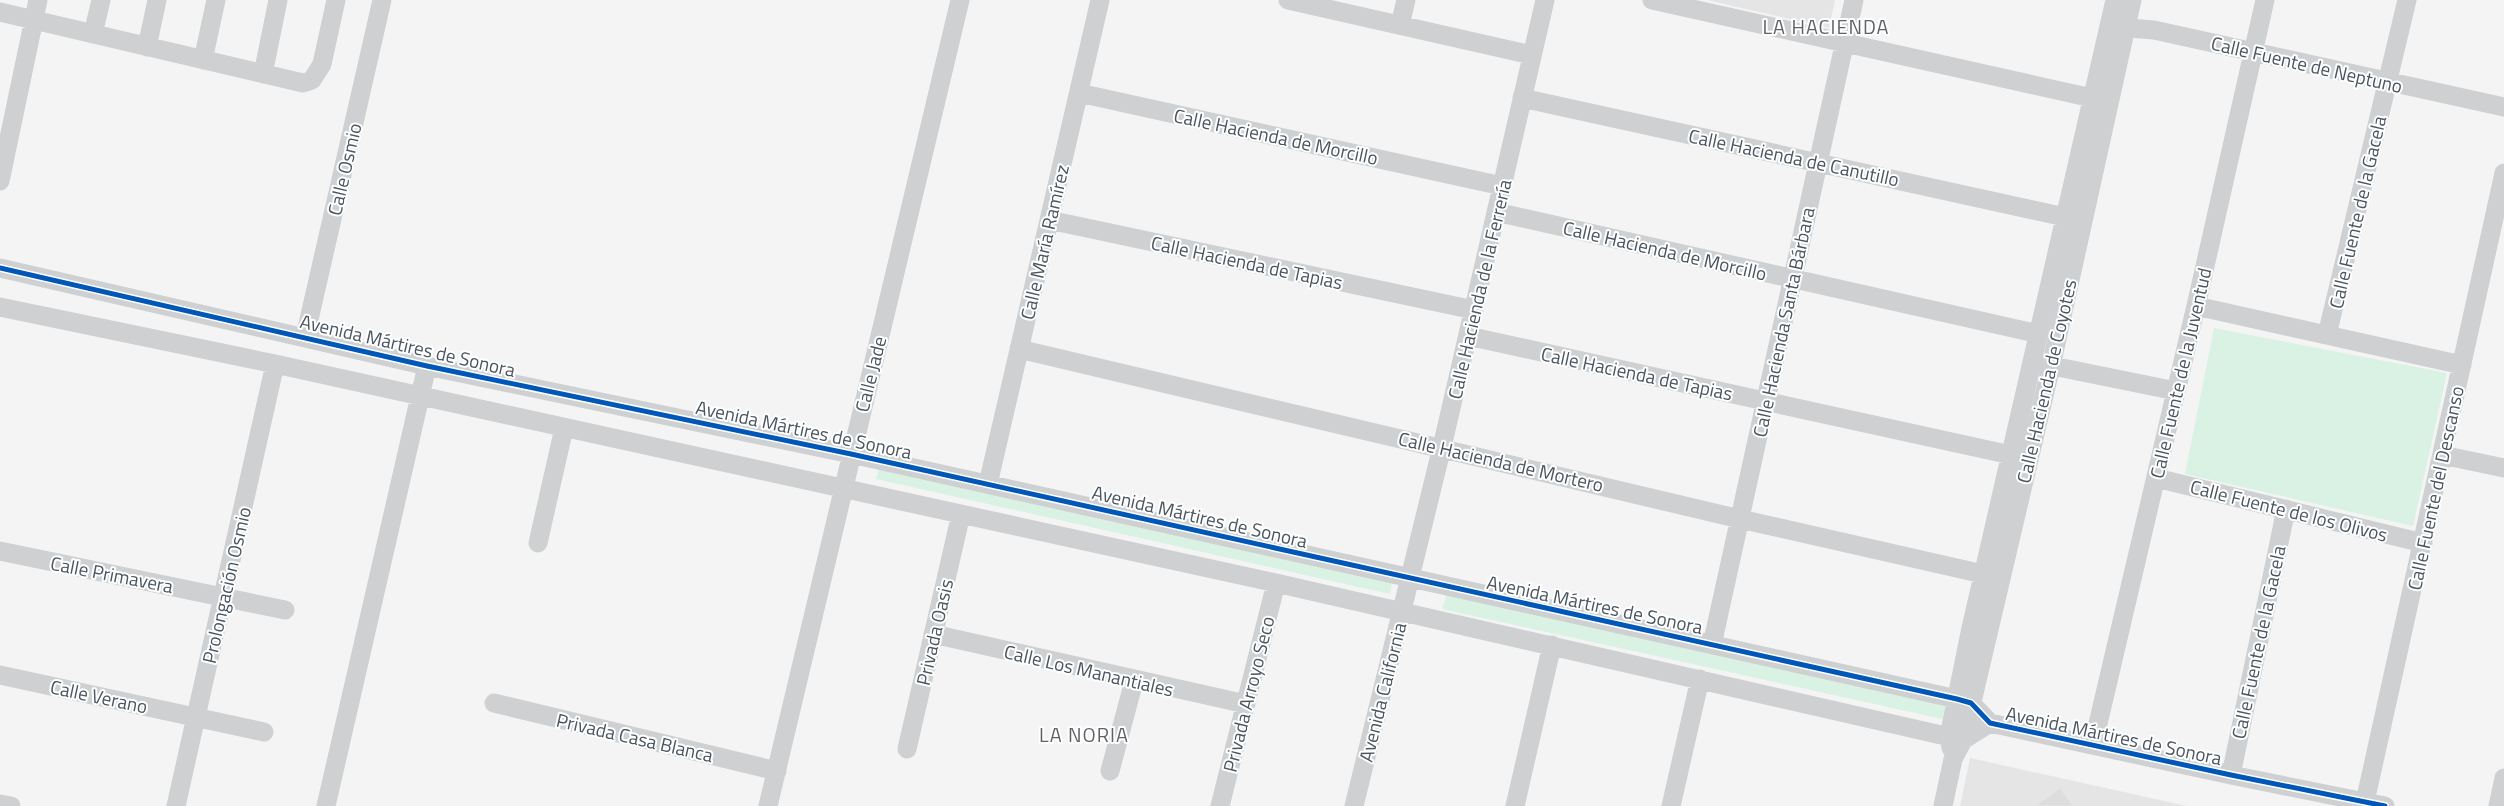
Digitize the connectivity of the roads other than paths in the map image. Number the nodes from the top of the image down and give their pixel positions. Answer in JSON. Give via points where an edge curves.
{"nodes":[{"id":1,"x":38,"y":0,"type":"edge"},
{"id":2,"x":101,"y":0,"type":"edge"},
{"id":3,"x":157,"y":0,"type":"edge"},
{"id":4,"x":216,"y":0,"type":"edge"},
{"id":5,"x":278,"y":0,"type":"edge"},
{"id":6,"x":336,"y":0,"type":"edge"},
{"id":7,"x":382,"y":0,"type":"edge"},
{"id":8,"x":960,"y":0,"type":"edge"},
{"id":9,"x":1100,"y":0,"type":"edge"},
{"id":10,"x":1288,"y":0,"type":"edge"},
{"id":11,"x":1406,"y":0,"type":"edge"},
{"id":12,"x":1545,"y":0,"type":"edge"},
{"id":13,"x":1652,"y":0,"type":"edge"},
{"id":14,"x":1854,"y":0,"type":"edge"},
{"id":15,"x":2115,"y":0,"type":"edge"},
{"id":16,"x":2132,"y":0,"type":"edge"},
{"id":17,"x":2265,"y":0,"type":"edge"},
{"id":18,"x":2407,"y":0,"type":"edge"},
{"id":19,"x":0,"y":12,"type":"edge"},
{"id":20,"x":34,"y":20,"type":"junction"},
{"id":21,"x":1400,"y":25,"type":"junction"},
{"id":22,"x":2117,"y":27,"type":"junction"},
{"id":23,"x":93,"y":34,"type":"junction"},
{"id":24,"x":1844,"y":43,"type":"junction"},
{"id":25,"x":147,"y":47,"type":"junction"},
{"id":26,"x":2252,"y":51,"type":"junction"},
{"id":27,"x":1532,"y":55,"type":"junction"},
{"id":28,"x":203,"y":60,"type":"junction"},
{"id":29,"x":263,"y":74,"type":"junction"},
{"id":30,"x":2388,"y":82,"type":"junction"},
{"id":31,"x":1079,"y":93,"type":"junction"},
{"id":32,"x":1522,"y":98,"type":"junction"},
{"id":33,"x":2092,"y":98,"type":"junction"},
{"id":34,"x":2504,"y":107,"type":"edge"},
{"id":35,"x":1818,"y":163,"type":"junction"},
{"id":36,"x":2504,"y":173,"type":"edge"},
{"id":37,"x":0,"y":181,"type":"edge"},
{"id":38,"x":1502,"y":186,"type":"junction"},
{"id":39,"x":1496,"y":212,"type":"junction"},
{"id":40,"x":2066,"y":217,"type":"junction"},
{"id":41,"x":1049,"y":220,"type":"junction"},
{"id":42,"x":0,"y":268,"type":"edge"},
{"id":43,"x":1792,"y":279,"type":"junction"},
{"id":44,"x":2196,"y":306,"type":"junction"},
{"id":45,"x":0,"y":307,"type":"edge"},
{"id":46,"x":1474,"y":310,"type":"junction"},
{"id":47,"x":2039,"y":334,"type":"junction"},
{"id":48,"x":1468,"y":336,"type":"junction"},
{"id":49,"x":2327,"y":336,"type":"junction"},
{"id":50,"x":305,"y":337,"type":"junction"},
{"id":51,"x":1019,"y":349,"type":"junction"},
{"id":52,"x":275,"y":364,"type":"junction"},
{"id":53,"x":2042,"y":364,"type":"junction"},
{"id":54,"x":427,"y":366,"type":"junction"},
{"id":55,"x":2462,"y":366,"type":"junction"},
{"id":56,"x":2176,"y":391,"type":"junction"},
{"id":57,"x":419,"y":396,"type":"junction"},
{"id":58,"x":1766,"y":401,"type":"junction"},
{"id":59,"x":564,"y":428,"type":"junction"},
{"id":60,"x":1442,"y":447,"type":"junction"},
{"id":61,"x":851,"y":454,"type":"junction"},
{"id":62,"x":2011,"y":455,"type":"junction"},
{"id":63,"x":2442,"y":456,"type":"junction"},
{"id":64,"x":2504,"y":468,"type":"edge"},
{"id":65,"x":2156,"y":478,"type":"junction"},
{"id":66,"x":988,"y":484,"type":"junction"},
{"id":67,"x":843,"y":489,"type":"junction"},
{"id":68,"x":2286,"y":509,"type":"junction"},
{"id":69,"x":961,"y":514,"type":"junction"},
{"id":70,"x":1740,"y":519,"type":"junction"},
{"id":71,"x":538,"y":543,"type":"dead end"},
{"id":72,"x":2422,"y":543,"type":"junction"},
{"id":73,"x":0,"y":551,"type":"edge"},
{"id":74,"x":1983,"y":574,"type":"junction"},
{"id":75,"x":1410,"y":578,"type":"junction"},
{"id":76,"x":1276,"y":583,"type":"junction"},
{"id":77,"x":224,"y":596,"type":"junction"},
{"id":78,"x":285,"y":610,"type":"dead end"},
{"id":79,"x":1402,"y":611,"type":"junction"},
{"id":80,"x":933,"y":634,"type":"junction"},
{"id":81,"x":1552,"y":645,"type":"junction"},
{"id":82,"x":1712,"y":645,"type":"junction"},
{"id":83,"x":0,"y":675,"type":"edge"},
{"id":84,"x":1700,"y":679,"type":"junction"},
{"id":85,"x":1134,"y":681,"type":"junction"},
{"id":86,"x":1964,"y":701,"type":"junction"},
{"id":87,"x":494,"y":704,"type":"dead end"},
{"id":88,"x":1246,"y":704,"type":"junction"},
{"id":89,"x":197,"y":716,"type":"junction"},
{"id":90,"x":1990,"y":723,"type":"junction"},
{"id":91,"x":264,"y":732,"type":"dead end"},
{"id":92,"x":1956,"y":738,"type":"junction"},
{"id":93,"x":2094,"y":745,"type":"junction"},
{"id":94,"x":907,"y":750,"type":"dead end"},
{"id":95,"x":777,"y":771,"type":"junction"},
{"id":96,"x":1110,"y":771,"type":"dead end"},
{"id":97,"x":2231,"y":776,"type":"junction"},
{"id":98,"x":2504,"y":778,"type":"edge"},
{"id":99,"x":2365,"y":802,"type":"junction"},
{"id":100,"x":0,"y":804,"type":"edge"},
{"id":101,"x":11,"y":806,"type":"edge"},
{"id":102,"x":176,"y":806,"type":"edge"},
{"id":103,"x":326,"y":806,"type":"edge"},
{"id":104,"x":768,"y":806,"type":"edge"},
{"id":105,"x":1220,"y":806,"type":"edge"},
{"id":106,"x":1354,"y":806,"type":"edge"},
{"id":107,"x":1515,"y":806,"type":"edge"},
{"id":108,"x":1670,"y":806,"type":"edge"},
{"id":109,"x":1944,"y":806,"type":"edge"},
{"id":110,"x":2385,"y":806,"type":"edge"},
{"id":111,"x":2498,"y":806,"type":"edge"}],
"edges":[{"from":1,"to":20,"type":"street"},
{"from":2,"to":23,"type":"street"},
{"from":3,"to":25,"type":"street"},
{"from":4,"to":28,"type":"street"},
{"from":5,"to":29,"type":"street"},
{"from":6,"to":29,"type":"street","via":[[322,64],[312,80],[303,83]]},
{"from":7,"to":50,"type":"street","name":"Calle Osmio"},
{"from":8,"to":61,"type":"street","name":"Calle Jade"},
{"from":9,"to":31,"type":"street","name":"Calle María Ramírez"},
{"from":10,"to":21,"type":"street"},
{"from":11,"to":21,"type":"street"},
{"from":12,"to":27,"type":"street","name":"Calle Hacienda de la Ferrería"},
{"from":13,"to":24,"type":"street"},
{"from":14,"to":24,"type":"street","name":"Calle Hacienda Santa Bárbara"},
{"from":15,"to":22,"type":"street","name":"Calle Hacienda de Coyotes"},
{"from":16,"to":22,"type":"street","name":"Calle Hacienda de Coyotes"},
{"from":17,"to":26,"type":"street","name":"Calle Fuente de la Juventud"},
{"from":18,"to":30,"type":"street","name":"Calle Fuente de la Gacela"},
{"from":19,"to":20,"type":"street"},
{"from":20,"to":23,"type":"street"},
{"from":20,"to":37,"type":"street"},
{"from":21,"to":27,"type":"street"},
{"from":22,"to":26,"type":"street","name":"Calle Fuente de Neptuno","via":[[2154,30]]},
{"from":22,"to":33,"type":"street","name":"Calle Hacienda de Coyotes"},
{"from":22,"to":53,"type":"street","name":"Calle Hacienda de Coyotes"},
{"from":23,"to":25,"type":"street"},
{"from":24,"to":33,"type":"street"},
{"from":24,"to":35,"type":"street","name":"Calle Hacienda Santa Bárbara"},
{"from":25,"to":28,"type":"street"},
{"from":26,"to":30,"type":"street","name":"Calle Fuente de Neptuno"},
{"from":26,"to":44,"type":"street","name":"Calle Fuente de la Juventud"},
{"from":27,"to":32,"type":"street","name":"Calle Hacienda de la Ferrería"},
{"from":28,"to":29,"type":"street"},
{"from":30,"to":34,"type":"street","name":"Calle Fuente de Neptuno"},
{"from":30,"to":49,"type":"street","name":"Calle Fuente de la Gacela"},
{"from":31,"to":38,"type":"street","name":"Calle Hacienda de Morcillo"},
{"from":31,"to":41,"type":"street","name":"Calle María Ramírez"},
{"from":32,"to":35,"type":"street","name":"Calle Hacienda de Canutillo"},
{"from":32,"to":38,"type":"street","name":"Calle Hacienda de la Ferrería"},
{"from":33,"to":40,"type":"street","name":"Calle Hacienda de Coyotes"},
{"from":35,"to":40,"type":"street","name":"Calle Hacienda de Canutillo"},
{"from":35,"to":43,"type":"street","name":"Calle Hacienda Santa Bárbara"},
{"from":36,"to":55,"type":"street","name":"Calle Fuente del Descanso"},
{"from":38,"to":39,"type":"street","name":"Calle Hacienda de la Ferrería"},
{"from":39,"to":43,"type":"street","name":"Calle Hacienda de Morcillo"},
{"from":39,"to":46,"type":"street","name":"Calle Hacienda de la Ferrería"},
{"from":40,"to":47,"type":"street","name":"Calle Hacienda de Coyotes"},
{"from":41,"to":46,"type":"street","name":"Calle Hacienda de Tapias"},
{"from":41,"to":51,"type":"street","name":"Calle María Ramírez"},
{"from":42,"to":50,"type":"street","name":"Avenida Mártires de Sonora"},
{"from":43,"to":47,"type":"street","name":"Calle Hacienda de Morcillo"},
{"from":43,"to":58,"type":"street","name":"Calle Hacienda Santa Bárbara"},
{"from":44,"to":49,"type":"street"},
{"from":44,"to":56,"type":"street","name":"Calle Fuente de la Juventud"},
{"from":45,"to":52,"type":"street"},
{"from":46,"to":48,"type":"street","name":"Calle Hacienda de la Ferrería"},
{"from":47,"to":53,"type":"street","name":"Calle Hacienda de Coyotes"},
{"from":48,"to":58,"type":"street","name":"Calle Hacienda de Tapias"},
{"from":48,"to":60,"type":"street","name":"Calle Hacienda de la Ferrería"},
{"from":49,"to":55,"type":"street"},
{"from":50,"to":54,"type":"street","name":"Avenida Mártires de Sonora"},
{"from":51,"to":60,"type":"street","name":"Calle Hacienda de Mortero"},
{"from":51,"to":66,"type":"street","name":"Calle María Ramírez"},
{"from":52,"to":57,"type":"street"},
{"from":52,"to":77,"type":"street","name":"Prolongación Osmio"},
{"from":53,"to":56,"type":"street"},
{"from":53,"to":62,"type":"street","name":"Calle Hacienda de Coyotes"},
{"from":53,"to":86,"type":"street","name":"Calle Hacienda de Coyotes"},
{"from":54,"to":57,"type":"street"},
{"from":54,"to":61,"type":"street","name":"Avenida Mártires de Sonora"},
{"from":55,"to":63,"type":"street","name":"Calle Fuente del Descanso"},
{"from":56,"to":65,"type":"street","name":"Calle Fuente de la Juventud"},
{"from":57,"to":59,"type":"street"},
{"from":57,"to":103,"type":"street"},
{"from":58,"to":62,"type":"street","name":"Calle Hacienda de Tapias"},
{"from":58,"to":70,"type":"street","name":"Calle Hacienda Santa Bárbara"},
{"from":59,"to":67,"type":"street"},
{"from":59,"to":71,"type":"street"},
{"from":60,"to":70,"type":"street","name":"Calle Hacienda de Mortero"},
{"from":60,"to":75,"type":"street","name":"Calle Hacienda de la Ferrería"},
{"from":61,"to":66,"type":"street","name":"Avenida Mártires de Sonora"},
{"from":61,"to":67,"type":"street","name":"Calle Jade"},
{"from":62,"to":74,"type":"street","name":"Calle Hacienda de Coyotes"},
{"from":63,"to":64,"type":"street"},
{"from":63,"to":72,"type":"street","name":"Calle Fuente del Descanso"},
{"from":65,"to":68,"type":"street","name":"Calle Fuente de los Olivos"},
{"from":65,"to":93,"type":"street","name":"Calle Fuente de la Juventud"},
{"from":66,"to":75,"type":"street","name":"Avenida Mártires de Sonora"},
{"from":67,"to":69,"type":"street"},
{"from":67,"to":95,"type":"street","name":"Calle Jade"},
{"from":68,"to":72,"type":"street","name":"Calle Fuente de los Olivos"},
{"from":68,"to":97,"type":"street","name":"Calle Fuente de la Gacela"},
{"from":69,"to":76,"type":"street"},
{"from":69,"to":80,"type":"street","name":"Privada Oasis"},
{"from":70,"to":74,"type":"street","name":"Calle Hacienda de Mortero"},
{"from":70,"to":82,"type":"street","name":"Calle Hacienda Santa Bárbara"},
{"from":72,"to":99,"type":"street","name":"Calle Fuente del Descanso"},
{"from":73,"to":77,"type":"street","name":"Calle Primavera"},
{"from":74,"to":86,"type":"street","name":"Calle Hacienda de Coyotes"},
{"from":75,"to":79,"type":"street","name":"Avenida California"},
{"from":75,"to":82,"type":"street","name":"Avenida Mártires de Sonora"},
{"from":76,"to":79,"type":"street"},
{"from":76,"to":88,"type":"street","name":"Privada Arroyo Seco"},
{"from":77,"to":78,"type":"street","name":"Calle Primavera"},
{"from":77,"to":89,"type":"street","name":"Prolongación Osmio"},
{"from":79,"to":81,"type":"street"},
{"from":79,"to":106,"type":"street","name":"Avenida California"},
{"from":80,"to":85,"type":"street","name":"Calle Los Manantiales"},
{"from":80,"to":94,"type":"street","name":"Privada Oasis"},
{"from":81,"to":84,"type":"street"},
{"from":81,"to":107,"type":"street"},
{"from":82,"to":86,"type":"street","name":"Avenida Mártires de Sonora"},
{"from":83,"to":89,"type":"street","name":"Calle Verano"},
{"from":84,"to":92,"type":"street"},
{"from":84,"to":108,"type":"street"},
{"from":85,"to":88,"type":"street","name":"Calle Los Manantiales"},
{"from":85,"to":96,"type":"street"},
{"from":86,"to":90,"type":"street","name":"Avenida Mártires de Sonora"},
{"from":86,"to":92,"type":"street","name":"Calle Hacienda de Coyotes"},
{"from":87,"to":95,"type":"street","name":"Privada Casa Blanca"},
{"from":88,"to":105,"type":"street","name":"Privada Arroyo Seco"},
{"from":89,"to":91,"type":"street","name":"Calle Verano"},
{"from":89,"to":102,"type":"street","name":"Prolongación Osmio"},
{"from":90,"to":92,"type":"street","name":"Avenida Mártires de Sonora"},
{"from":90,"to":93,"type":"street","name":"Avenida Mártires de Sonora"},
{"from":92,"to":109,"type":"street","name":"Calle Hacienda de Coyotes"},
{"from":93,"to":97,"type":"street","name":"Avenida Mártires de Sonora"},
{"from":95,"to":104,"type":"street","name":"Calle Jade"},
{"from":97,"to":99,"type":"street","name":"Avenida Mártires de Sonora"},
{"from":98,"to":111,"type":"street"},
{"from":99,"to":110,"type":"street","name":"Avenida Mártires de Sonora"},
{"from":100,"to":101,"type":"street"}]}
